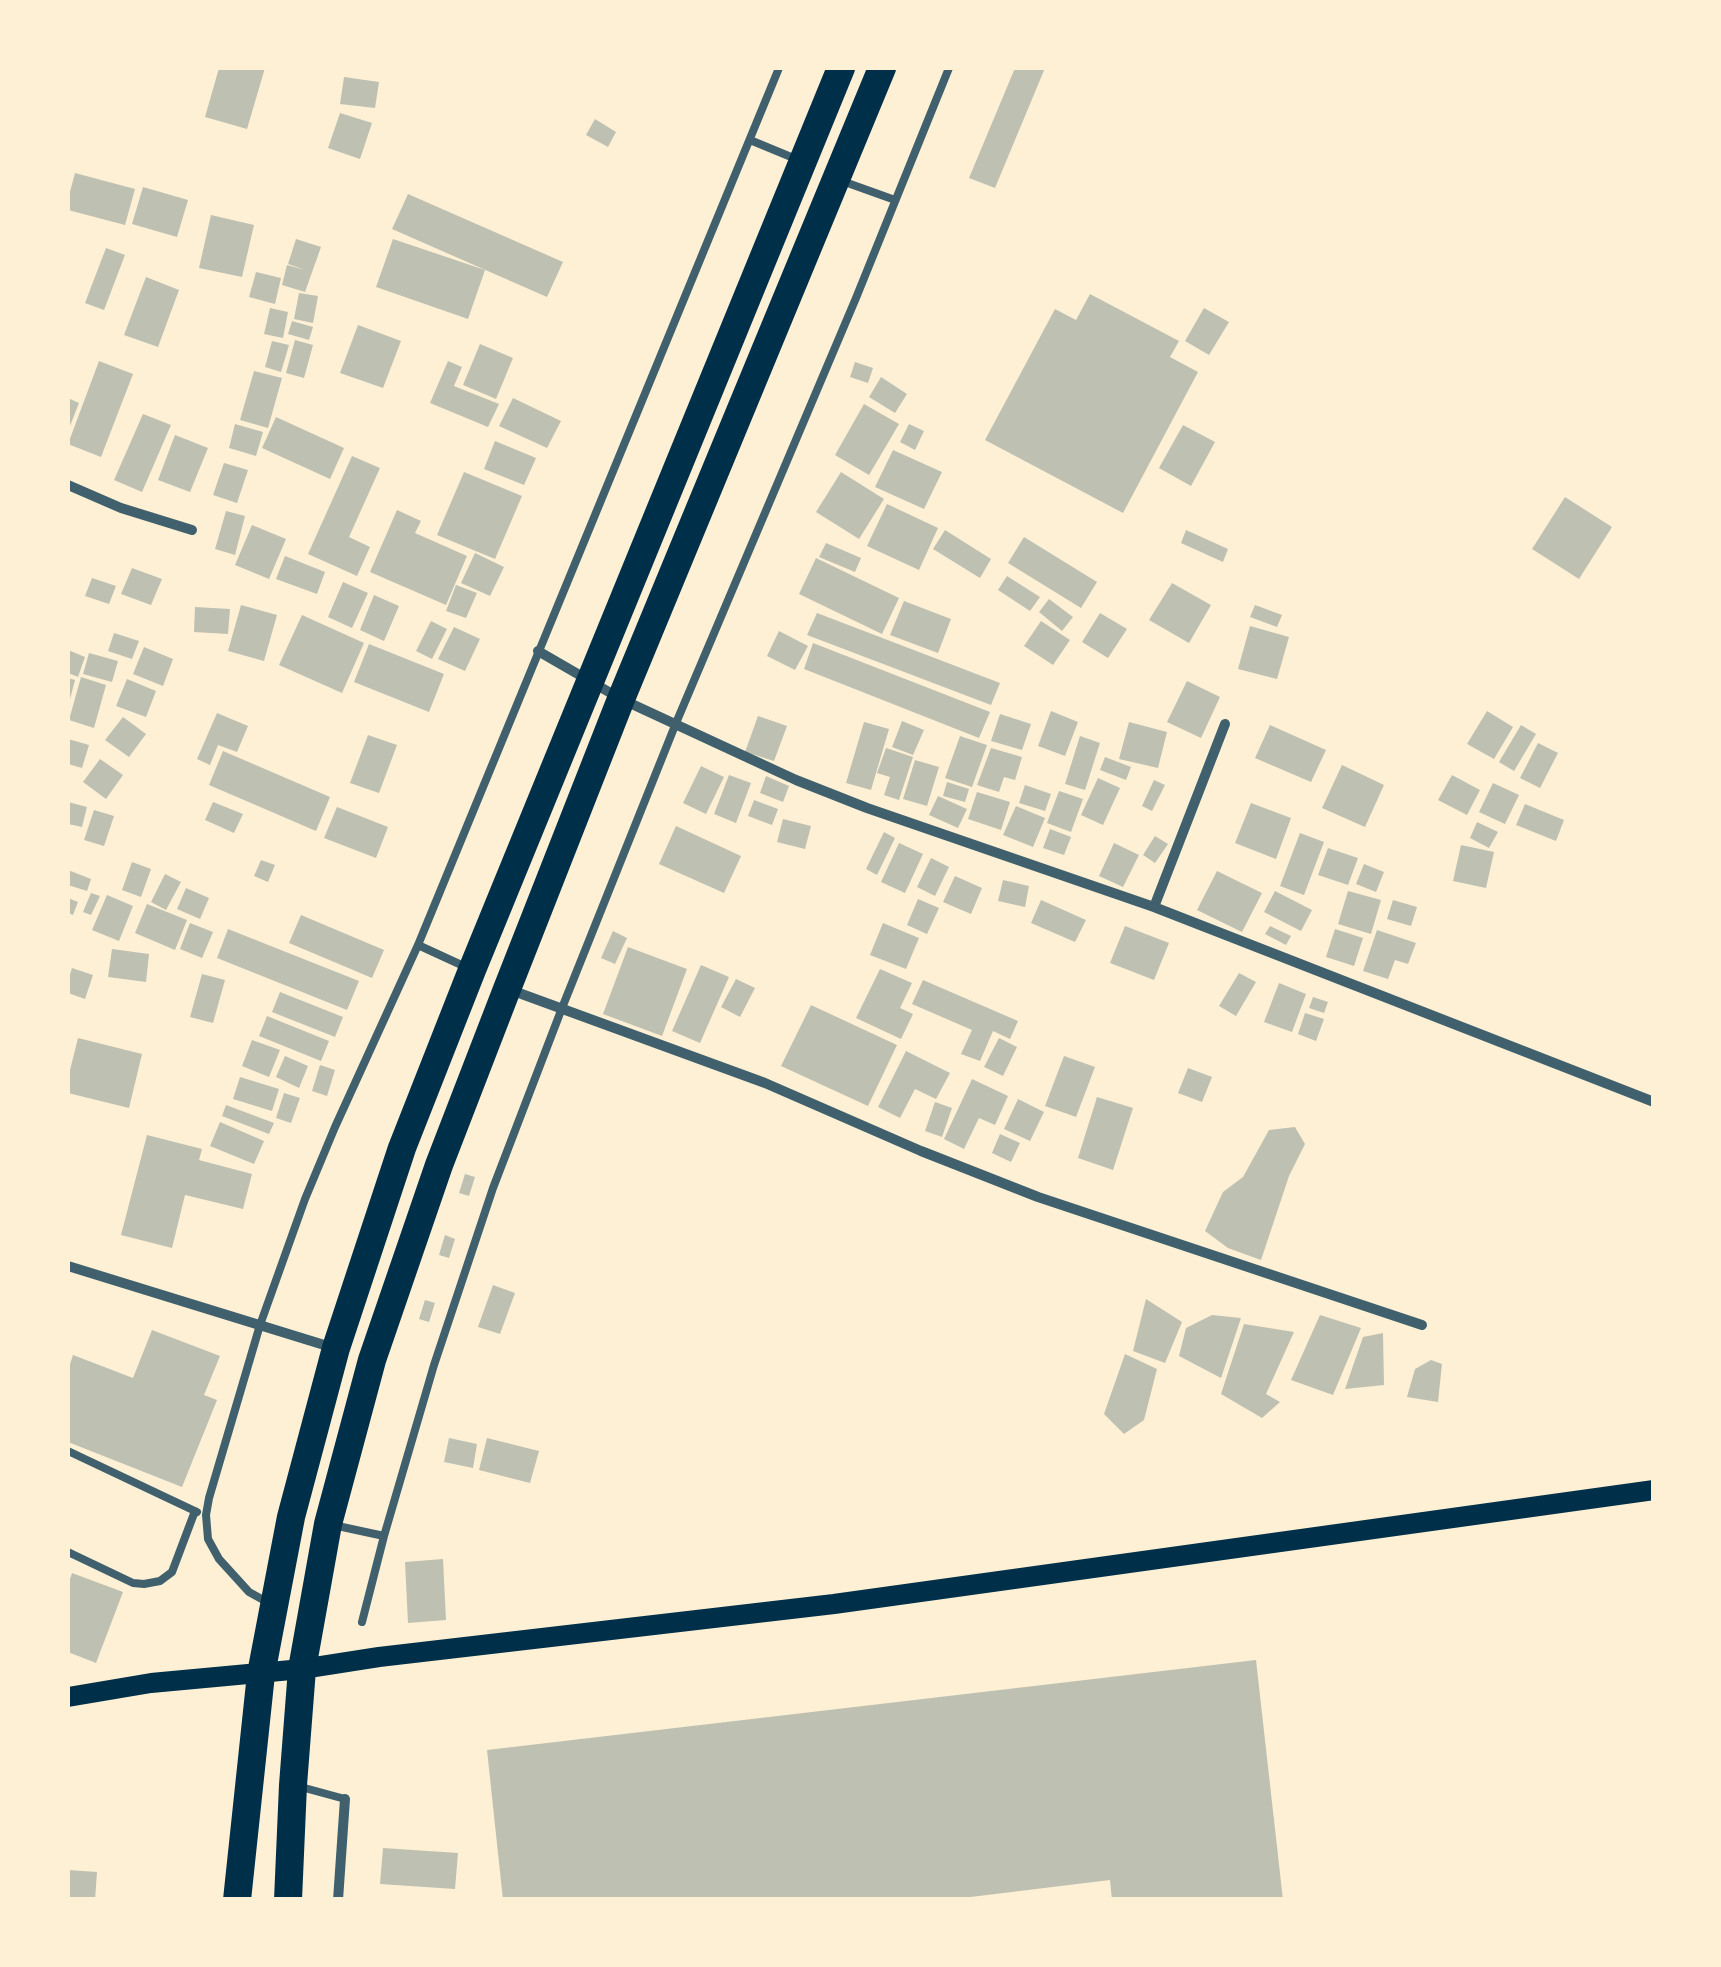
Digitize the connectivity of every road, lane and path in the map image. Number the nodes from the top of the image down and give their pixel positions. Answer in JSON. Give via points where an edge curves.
{"nodes":[{"id":1,"x":779,"y":68,"type":"edge"},
{"id":2,"x":841,"y":68,"type":"edge"},
{"id":3,"x":882,"y":68,"type":"edge"},
{"id":4,"x":949,"y":68,"type":"edge"},
{"id":5,"x":750,"y":140,"type":"junction"},
{"id":6,"x":803,"y":162,"type":"junction"},
{"id":7,"x":838,"y":179,"type":"junction"},
{"id":8,"x":894,"y":200,"type":"junction"},
{"id":9,"x":68,"y":485,"type":"edge"},
{"id":10,"x":192,"y":530,"type":"dead end"},
{"id":11,"x":538,"y":651,"type":"junction"},
{"id":12,"x":589,"y":681,"type":"junction"},
{"id":13,"x":622,"y":700,"type":"junction"},
{"id":14,"x":676,"y":723,"type":"junction"},
{"id":15,"x":1225,"y":724,"type":"dead end"},
{"id":16,"x":1154,"y":907,"type":"junction"},
{"id":17,"x":418,"y":944,"type":"junction"},
{"id":18,"x":472,"y":970,"type":"junction"},
{"id":19,"x":507,"y":989,"type":"junction"},
{"id":20,"x":562,"y":1008,"type":"junction"},
{"id":21,"x":1654,"y":1102,"type":"edge"},
{"id":22,"x":68,"y":1266,"type":"edge"},
{"id":23,"x":260,"y":1325,"type":"junction"},
{"id":24,"x":1422,"y":1325,"type":"dead end"},
{"id":25,"x":336,"y":1348,"type":"junction"},
{"id":26,"x":68,"y":1451,"type":"edge"},
{"id":27,"x":1654,"y":1490,"type":"edge"},
{"id":28,"x":196,"y":1511,"type":"junction"},
{"id":29,"x":206,"y":1515,"type":"junction"},
{"id":30,"x":328,"y":1524,"type":"junction"},
{"id":31,"x":384,"y":1536,"type":"junction"},
{"id":32,"x":68,"y":1552,"type":"edge"},
{"id":33,"x":274,"y":1606,"type":"junction"},
{"id":34,"x":362,"y":1622,"type":"dead end"},
{"id":35,"x":302,"y":1669,"type":"junction"},
{"id":36,"x":261,"y":1674,"type":"junction"},
{"id":37,"x":68,"y":1697,"type":"edge"},
{"id":38,"x":293,"y":1785,"type":"junction"},
{"id":39,"x":345,"y":1799,"type":"joint"},
{"id":40,"x":237,"y":1900,"type":"edge"},
{"id":41,"x":288,"y":1900,"type":"edge"},
{"id":42,"x":338,"y":1900,"type":"edge"}],
"edges":[{"from":1,"to":5,"type":"lane"},
{"from":2,"to":6,"type":"highway"},
{"from":3,"to":7,"type":"highway"},
{"from":4,"to":8,"type":"lane"},
{"from":5,"to":6,"type":"lane"},
{"from":5,"to":11,"type":"lane"},
{"from":6,"to":12,"type":"highway"},
{"from":7,"to":8,"type":"lane"},
{"from":7,"to":13,"type":"highway"},
{"from":8,"to":14,"type":"lane"},
{"from":9,"to":10,"type":"street"},
{"from":11,"to":12,"type":"street"},
{"from":11,"to":17,"type":"lane"},
{"from":12,"to":13,"type":"street"},
{"from":12,"to":18,"type":"highway"},
{"from":13,"to":14,"type":"street"},
{"from":13,"to":19,"type":"highway"},
{"from":14,"to":16,"type":"street","via":[[850,801]]},
{"from":14,"to":20,"type":"lane"},
{"from":15,"to":16,"type":"street"},
{"from":16,"to":21,"type":"street"},
{"from":17,"to":18,"type":"lane"},
{"from":17,"to":23,"type":"lane","via":[[305,1199]]},
{"from":18,"to":25,"type":"highway","via":[[402,1148]]},
{"from":19,"to":20,"type":"street"},
{"from":19,"to":30,"type":"highway","via":[[372,1360]]},
{"from":20,"to":24,"type":"street","via":[[1038,1197]]},
{"from":20,"to":31,"type":"lane","via":[[434,1365]]},
{"from":22,"to":23,"type":"street"},
{"from":23,"to":25,"type":"street"},
{"from":23,"to":29,"type":"lane"},
{"from":25,"to":33,"type":"highway"},
{"from":26,"to":28,"type":"lane"},
{"from":27,"to":35,"type":"main road","via":[[834,1604]]},
{"from":28,"to":29,"type":"lane"},
{"from":28,"to":32,"type":"lane","via":[[172,1572],[160,1581],[133,1582]]},
{"from":29,"to":33,"type":"lane","via":[[219,1560],[249,1592]]},
{"from":30,"to":31,"type":"lane"},
{"from":30,"to":35,"type":"highway"},
{"from":31,"to":34,"type":"lane"},
{"from":33,"to":36,"type":"highway"},
{"from":35,"to":36,"type":"main road"},
{"from":35,"to":38,"type":"highway"},
{"from":36,"to":37,"type":"main road"},
{"from":36,"to":40,"type":"highway"},
{"from":38,"to":39,"type":"lane"},
{"from":38,"to":41,"type":"highway"},
{"from":39,"to":42,"type":"street"}]}
